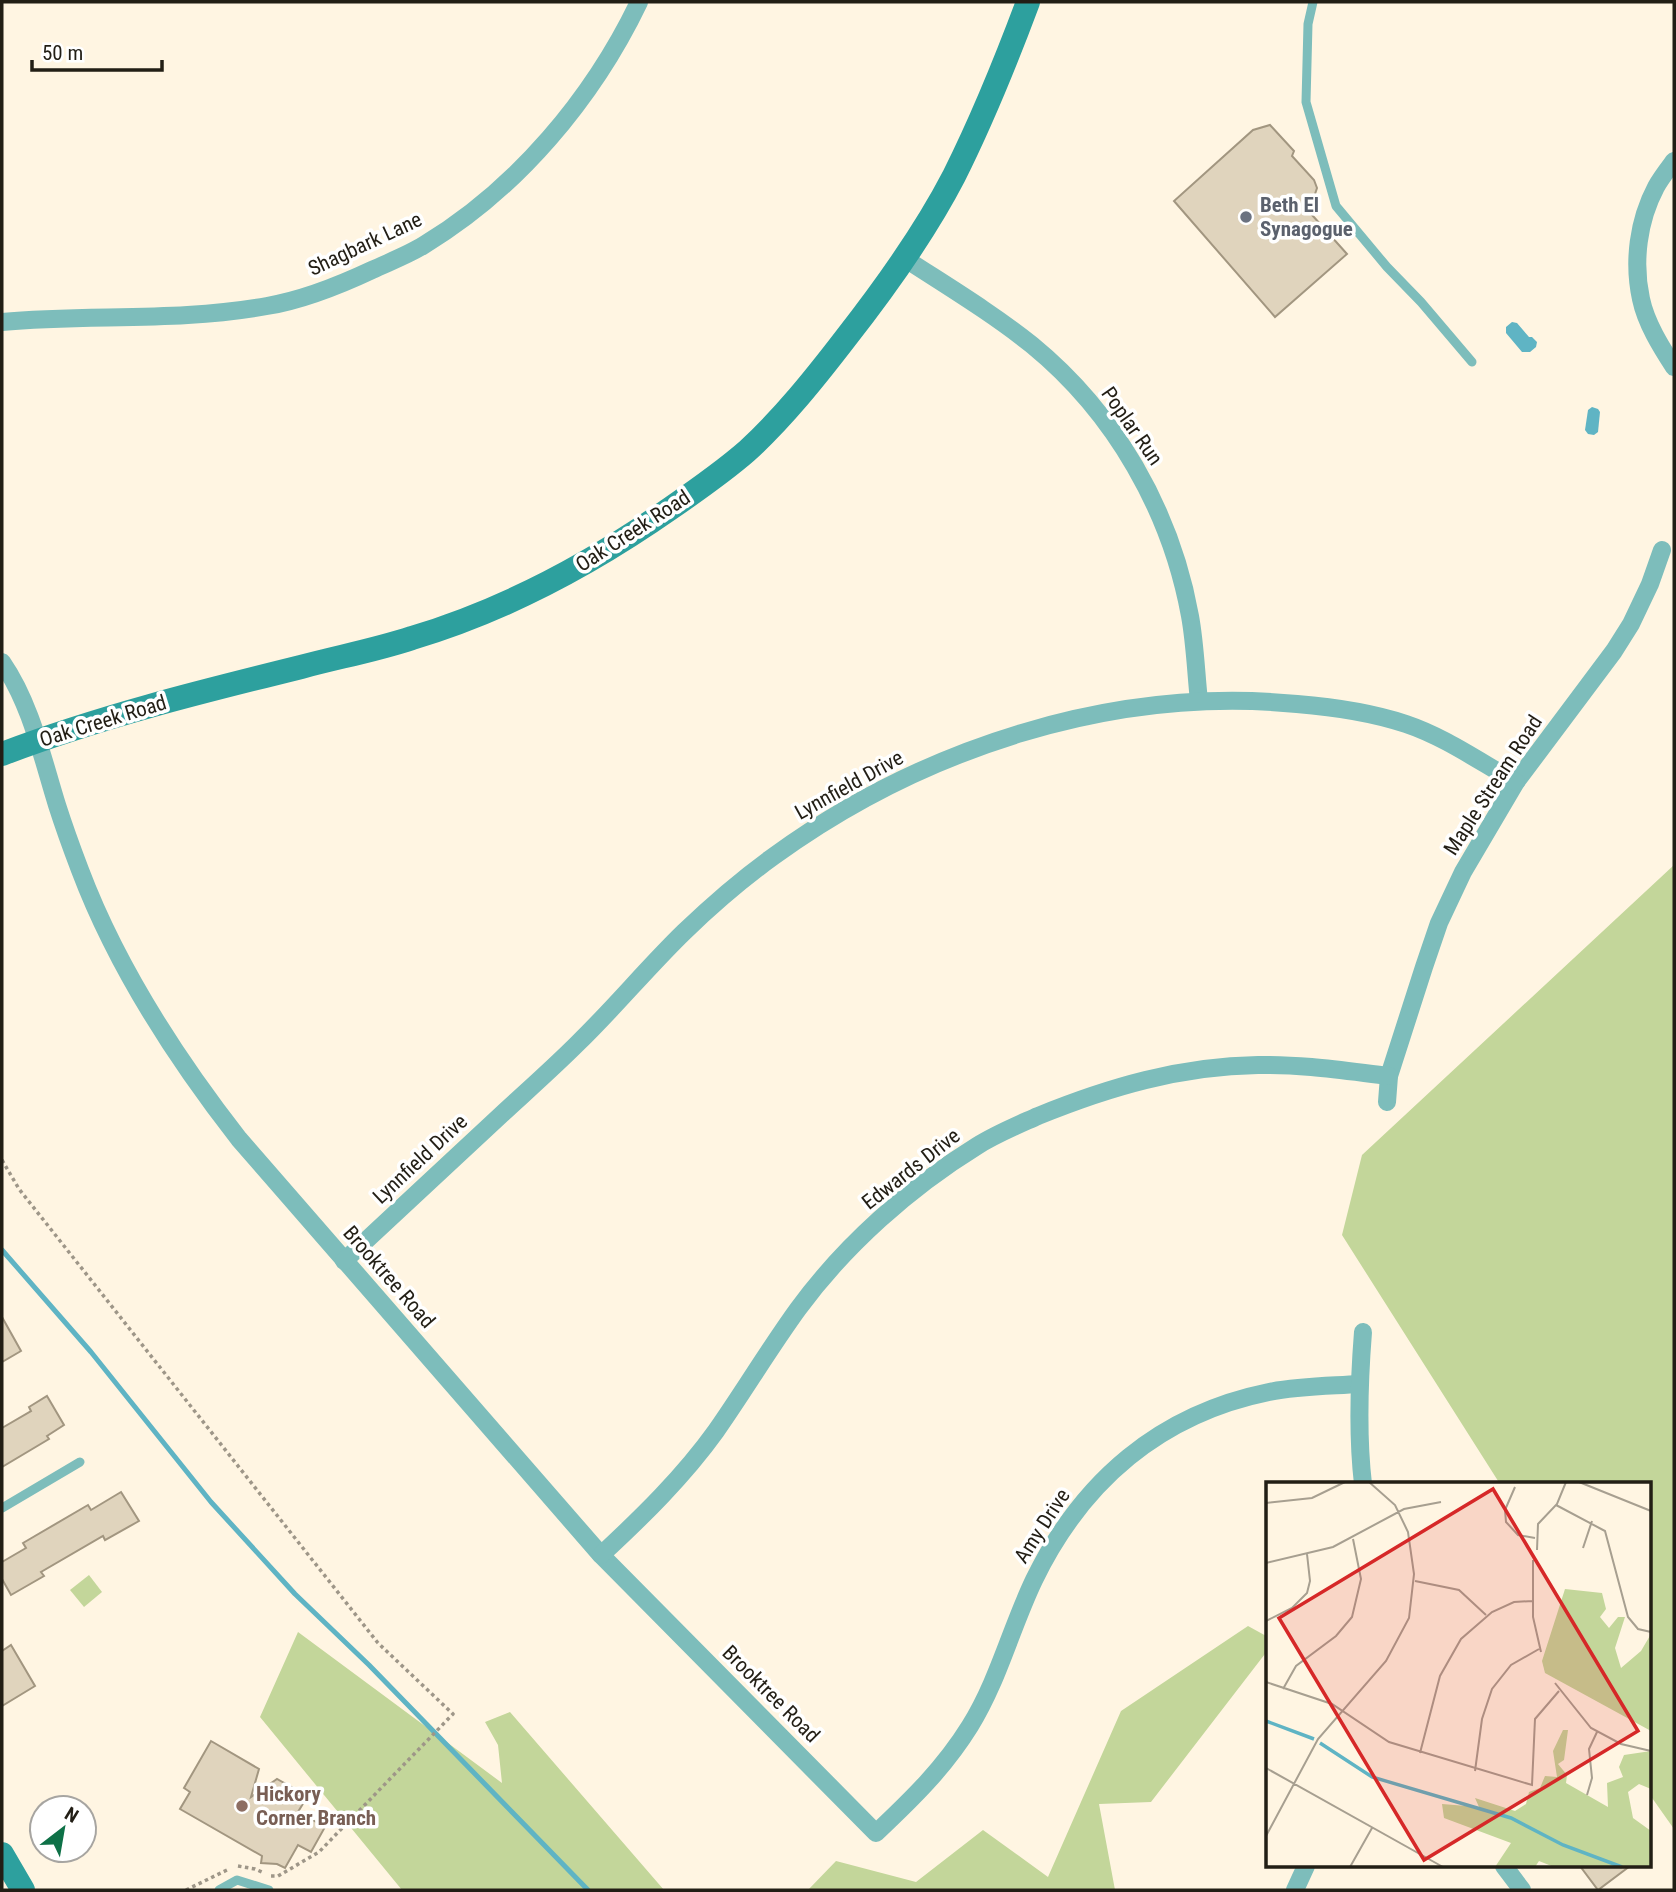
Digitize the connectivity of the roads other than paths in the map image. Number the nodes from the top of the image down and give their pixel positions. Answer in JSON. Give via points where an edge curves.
{"nodes":[{"id":1,"x":639,"y":2,"type":"edge"},
{"id":2,"x":1028,"y":2,"type":"edge"},
{"id":3,"x":1313,"y":2,"type":"edge"},
{"id":4,"x":1674,"y":160,"type":"edge"},
{"id":5,"x":904,"y":258,"type":"junction"},
{"id":6,"x":2,"y":322,"type":"edge"},
{"id":7,"x":1472,"y":362,"type":"dead end"},
{"id":8,"x":1674,"y":367,"type":"edge"},
{"id":9,"x":1661,"y":550,"type":"dead end"},
{"id":10,"x":2,"y":663,"type":"edge"},
{"id":11,"x":1199,"y":701,"type":"junction"},
{"id":12,"x":37,"y":740,"type":"junction"},
{"id":13,"x":2,"y":754,"type":"edge"},
{"id":14,"x":1516,"y":782,"type":"junction"},
{"id":15,"x":1389,"y":1076,"type":"junction"},
{"id":16,"x":1387,"y":1102,"type":"dead end"},
{"id":17,"x":344,"y":1261,"type":"junction"},
{"id":18,"x":1363,"y":1332,"type":"dead end"},
{"id":19,"x":1359,"y":1384,"type":"junction"},
{"id":20,"x":80,"y":1462,"type":"dead end"},
{"id":21,"x":1363,"y":1482,"type":"edge"},
{"id":22,"x":2,"y":1508,"type":"edge"},
{"id":23,"x":601,"y":1555,"type":"junction"},
{"id":24,"x":876,"y":1833,"type":"joint"},
{"id":25,"x":2,"y":1854,"type":"edge"},
{"id":26,"x":1305,"y":1868,"type":"edge"},
{"id":27,"x":1506,"y":1868,"type":"edge"},
{"id":28,"x":23,"y":1890,"type":"edge"},
{"id":29,"x":219,"y":1890,"type":"edge"},
{"id":30,"x":269,"y":1890,"type":"edge"},
{"id":31,"x":1295,"y":1890,"type":"edge"},
{"id":32,"x":1522,"y":1890,"type":"edge"}],
"edges":[{"from":1,"to":6,"type":"street","name":"Shagbark Lane","via":[[606,64],[542,146],[466,216],[423,246],[342,284],[269,306]]},
{"from":2,"to":5,"type":"street","name":"Oak Creek Road","via":[[958,166]]},
{"from":3,"to":7,"type":"lane","via":[[1308,24],[1307,102],[1336,206]]},
{"from":4,"to":8,"type":"street","via":[[1646,211],[1639,237],[1638,273],[1641,300]]},
{"from":5,"to":11,"type":"street","name":"Poplar Run","via":[[1034,347],[1089,402],[1134,463],[1182,580],[1191,617]]},
{"from":5,"to":12,"type":"street","name":"Oak Creek Road","via":[[817,375],[746,451],[654,520],[561,577],[467,620],[411,639],[201,692]]},
{"from":9,"to":14,"type":"street","name":"Maple Stream Road","via":[[1631,624]]},
{"from":10,"to":12,"type":"street","name":"Brooktree Road"},
{"from":11,"to":14,"type":"street","name":"Lynnfield Drive","via":[[1278,702],[1367,713],[1439,738]]},
{"from":11,"to":17,"type":"street","name":"Lynnfield Drive","via":[[1086,716],[975,749],[869,796],[803,836],[726,893],[578,1043]]},
{"from":12,"to":13,"type":"street","name":"Oak Creek Road"},
{"from":12,"to":17,"type":"street","name":"Brooktree Road","via":[[81,872],[139,994],[207,1098]]},
{"from":14,"to":15,"type":"street","name":"Maple Stream Road","via":[[1439,923]]},
{"from":15,"to":16,"type":"street","name":"Maple Stream Road"},
{"from":15,"to":23,"type":"street","name":"Edwards Drive","via":[[1257,1065],[1170,1074],[1064,1105],[978,1145],[904,1199],[830,1270],[715,1433],[675,1482]]},
{"from":17,"to":23,"type":"street","name":"Brooktree Road"},
{"from":18,"to":19,"type":"street"},
{"from":19,"to":21,"type":"street"},
{"from":19,"to":24,"type":"street","name":"Amy Drive","via":[[1271,1391],[1208,1410],[1172,1427],[1122,1462],[1093,1490],[1050,1549],[990,1689],[964,1735],[924,1787]]},
{"from":20,"to":22,"type":"lane"},
{"from":23,"to":24,"type":"street","name":"Brooktree Road"},
{"from":25,"to":28,"type":"street"},
{"from":26,"to":31,"type":"street"},
{"from":27,"to":32,"type":"street"},
{"from":29,"to":30,"type":"lane","via":[[237,1880]]}]}
